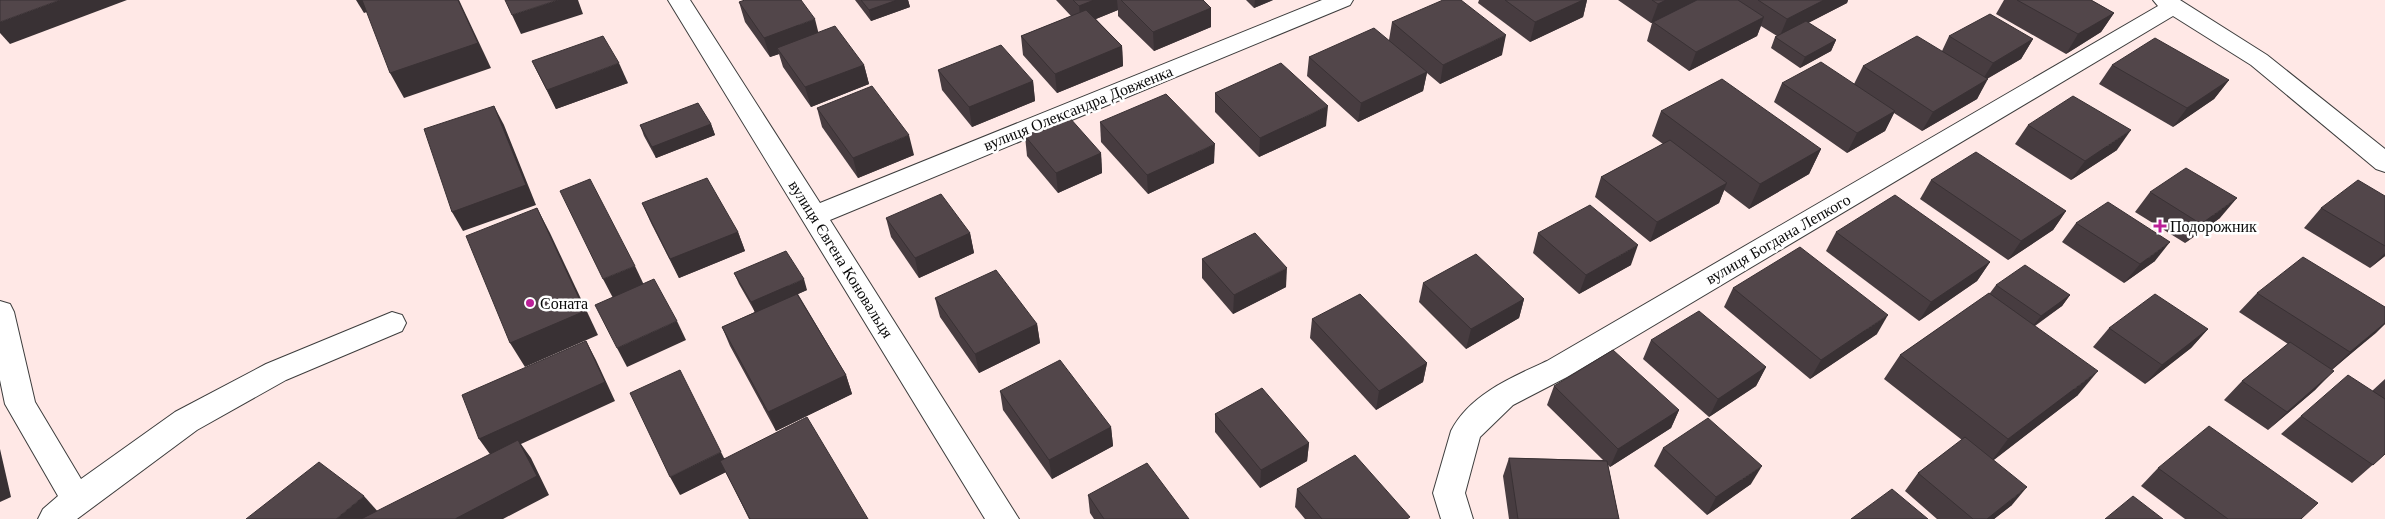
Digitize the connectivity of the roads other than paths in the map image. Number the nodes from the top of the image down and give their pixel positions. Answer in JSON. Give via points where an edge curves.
{"nodes":[{"id":1,"x":1342,"y":0,"type":"edge"},
{"id":2,"x":685,"y":1,"type":"edge"},
{"id":3,"x":2169,"y":3,"type":"edge"},
{"id":4,"x":2385,"y":164,"type":"edge"},
{"id":5,"x":814,"y":216,"type":"junction"},
{"id":6,"x":0,"y":312,"type":"edge"},
{"id":7,"x":392,"y":323,"type":"dead end"},
{"id":8,"x":77,"y":500,"type":"junction"},
{"id":9,"x":54,"y":519,"type":"edge"},
{"id":10,"x":1003,"y":519,"type":"edge"},
{"id":11,"x":1457,"y":519,"type":"edge"}],
"edges":[{"from":1,"to":5,"type":"street","name":"вулиця Олександра Довженка"},
{"from":2,"to":5,"type":"street","name":"вулиця Євгена Коновальця"},
{"from":3,"to":4,"type":"street","via":[[2259,60]]},
{"from":3,"to":11,"type":"street","name":"вулиця Богдана Лепкого","via":[[1557,369],[1502,396],[1466,431],[1449,493]]},
{"from":5,"to":10,"type":"street","name":"вулиця Євгена Коновальця"},
{"from":6,"to":8,"type":"street","via":[[20,404]]},
{"from":7,"to":8,"type":"street","via":[[276,372],[186,420]]},
{"from":8,"to":9,"type":"street"}]}
